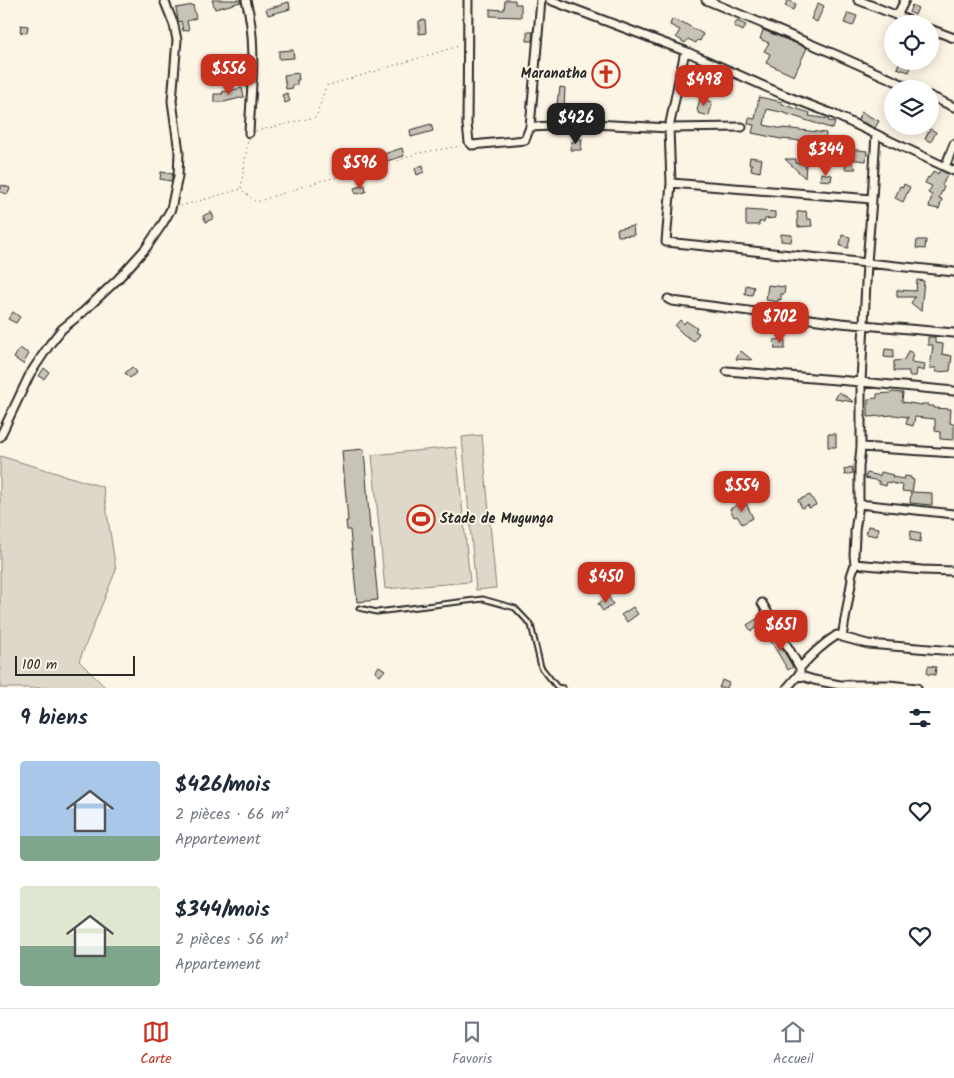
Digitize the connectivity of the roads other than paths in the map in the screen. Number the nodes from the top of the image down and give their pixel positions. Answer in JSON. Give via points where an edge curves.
{"nodes":[{"id":1,"x":164,"y":0,"type":"edge"},
{"id":2,"x":246,"y":0,"type":"edge"},
{"id":3,"x":468,"y":0,"type":"edge"},
{"id":4,"x":541,"y":0,"type":"edge"},
{"id":5,"x":550,"y":0,"type":"edge"},
{"id":6,"x":706,"y":0,"type":"edge"},
{"id":7,"x":858,"y":0,"type":"edge"},
{"id":8,"x":905,"y":0,"type":"edge"},
{"id":9,"x":895,"y":15,"type":"edge"},
{"id":10,"x":898,"y":15,"type":"edge"},
{"id":11,"x":939,"y":32,"type":"edge"},
{"id":12,"x":954,"y":38,"type":"edge"},
{"id":13,"x":685,"y":51,"type":"junction"},
{"id":14,"x":892,"y":80,"type":"edge"},
{"id":15,"x":939,"y":100,"type":"edge"},
{"id":16,"x":954,"y":107,"type":"edge"},
{"id":17,"x":530,"y":127,"type":"junction"},
{"id":18,"x":742,"y":127,"type":"dead end"},
{"id":19,"x":669,"y":128,"type":"junction"},
{"id":20,"x":249,"y":133,"type":"road end"},
{"id":21,"x":876,"y":134,"type":"junction"},
{"id":22,"x":954,"y":144,"type":"edge"},
{"id":23,"x":945,"y":166,"type":"junction"},
{"id":24,"x":954,"y":171,"type":"edge"},
{"id":25,"x":671,"y":183,"type":"junction"},
{"id":26,"x":872,"y":198,"type":"junction"},
{"id":27,"x":867,"y":263,"type":"junction"},
{"id":28,"x":954,"y":272,"type":"edge"},
{"id":29,"x":668,"y":299,"type":"dead end"},
{"id":30,"x":864,"y":324,"type":"junction"},
{"id":31,"x":954,"y":332,"type":"edge"},
{"id":32,"x":727,"y":371,"type":"dead end"},
{"id":33,"x":861,"y":382,"type":"junction"},
{"id":34,"x":954,"y":391,"type":"edge"},
{"id":35,"x":0,"y":437,"type":"edge"},
{"id":36,"x":861,"y":447,"type":"junction"},
{"id":37,"x":954,"y":454,"type":"edge"},
{"id":38,"x":859,"y":504,"type":"junction"},
{"id":39,"x":954,"y":514,"type":"edge"},
{"id":40,"x":855,"y":564,"type":"junction"},
{"id":41,"x":954,"y":571,"type":"edge"},
{"id":42,"x":762,"y":603,"type":"dead end"},
{"id":43,"x":359,"y":608,"type":"dead end"},
{"id":44,"x":842,"y":637,"type":"junction"},
{"id":45,"x":954,"y":651,"type":"edge"},
{"id":46,"x":799,"y":672,"type":"junction"},
{"id":47,"x":563,"y":688,"type":"edge"},
{"id":48,"x":787,"y":688,"type":"edge"},
{"id":49,"x":917,"y":688,"type":"edge"}],
"edges":[{"from":1,"to":35,"type":"street","via":[[177,40],[172,101],[179,152],[171,209],[146,248],[50,344],[30,374]]},
{"from":2,"to":20,"type":"street","via":[[253,46]]},
{"from":3,"to":17,"type":"street","via":[[469,142],[472,146],[525,140]]},
{"from":4,"to":17,"type":"street"},
{"from":5,"to":13,"type":"street"},
{"from":6,"to":14,"type":"street"},
{"from":7,"to":9,"type":"street"},
{"from":8,"to":10,"type":"street"},
{"from":11,"to":12,"type":"street"},
{"from":13,"to":19,"type":"street"},
{"from":13,"to":21,"type":"street"},
{"from":15,"to":16,"type":"street"},
{"from":17,"to":19,"type":"street","via":[[594,124]]},
{"from":18,"to":19,"type":"street"},
{"from":19,"to":25,"type":"street"},
{"from":21,"to":23,"type":"street"},
{"from":21,"to":26,"type":"street"},
{"from":22,"to":23,"type":"street"},
{"from":23,"to":24,"type":"street"},
{"from":25,"to":26,"type":"street"},
{"from":25,"to":27,"type":"street","via":[[666,242]]},
{"from":26,"to":27,"type":"street"},
{"from":27,"to":28,"type":"street"},
{"from":27,"to":30,"type":"street"},
{"from":29,"to":30,"type":"street"},
{"from":30,"to":31,"type":"street"},
{"from":30,"to":33,"type":"street"},
{"from":32,"to":33,"type":"street"},
{"from":33,"to":34,"type":"street"},
{"from":33,"to":36,"type":"street"},
{"from":36,"to":37,"type":"street"},
{"from":36,"to":38,"type":"street"},
{"from":38,"to":39,"type":"street"},
{"from":38,"to":40,"type":"street"},
{"from":40,"to":41,"type":"street"},
{"from":40,"to":44,"type":"street"},
{"from":42,"to":46,"type":"street"},
{"from":43,"to":47,"type":"lane","via":[[377,612],[483,599],[514,608],[531,625],[541,667],[558,687]]},
{"from":44,"to":45,"type":"street","via":[[868,644]]},
{"from":44,"to":46,"type":"street","via":[[838,634],[824,643]]},
{"from":46,"to":48,"type":"street"},
{"from":46,"to":49,"type":"street","via":[[814,680],[840,685]]}]}
